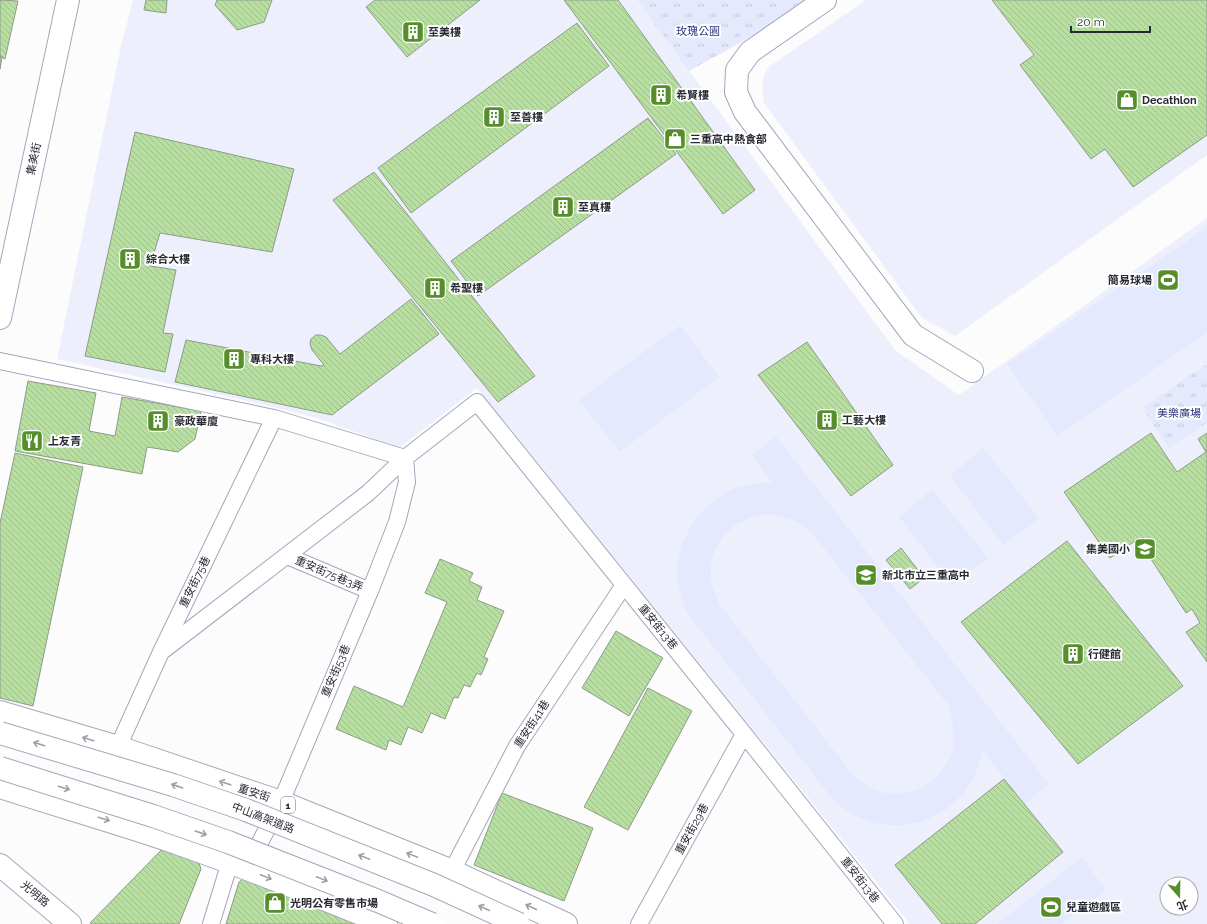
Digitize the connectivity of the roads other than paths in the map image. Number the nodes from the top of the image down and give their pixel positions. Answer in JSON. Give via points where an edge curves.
{"nodes":[{"id":1,"x":68,"y":0,"type":"edge"},
{"id":2,"x":825,"y":0,"type":"edge"},
{"id":3,"x":0,"y":318,"type":"edge"},
{"id":4,"x":0,"y":361,"type":"edge"},
{"id":5,"x":972,"y":370,"type":"dead end"},
{"id":6,"x":274,"y":418,"type":"junction"},
{"id":7,"x":405,"y":458,"type":"junction"},
{"id":8,"x":287,"y":556,"type":"junction"},
{"id":9,"x":624,"y":585,"type":"junction"},
{"id":10,"x":370,"y":591,"type":"junction"},
{"id":11,"x":161,"y":652,"type":"junction"},
{"id":12,"x":0,"y":712,"type":"edge"},
{"id":13,"x":0,"y":733,"type":"edge"},
{"id":14,"x":744,"y":734,"type":"junction"},
{"id":15,"x":118,"y":748,"type":"junction"},
{"id":16,"x":0,"y":768,"type":"edge"},
{"id":17,"x":0,"y":787,"type":"edge"},
{"id":18,"x":281,"y":802,"type":"junction"},
{"id":19,"x":230,"y":862,"type":"junction"},
{"id":20,"x":0,"y":865,"type":"edge"},
{"id":21,"x":452,"y":871,"type":"junction"},
{"id":22,"x":70,"y":924,"type":"edge"},
{"id":23,"x":211,"y":924,"type":"edge"},
{"id":24,"x":386,"y":924,"type":"edge"},
{"id":25,"x":432,"y":924,"type":"edge"},
{"id":26,"x":519,"y":924,"type":"edge"},
{"id":27,"x":566,"y":924,"type":"edge"},
{"id":28,"x":639,"y":924,"type":"edge"},
{"id":29,"x":895,"y":924,"type":"edge"}],
"edges":[{"from":1,"to":3,"type":"main road","name":"集美街"},
{"from":2,"to":5,"type":"main road","via":[[750,52],[737,70],[736,92],[745,112],[913,335]]},
{"from":4,"to":6,"type":"lane"},
{"from":6,"to":7,"type":"lane"},
{"from":6,"to":11,"type":"lane","name":"重安街75巷"},
{"from":7,"to":8,"type":"lane","via":[[368,493]]},
{"from":7,"to":9,"type":"lane","name":"重安街13巷","via":[[476,402]]},
{"from":7,"to":10,"type":"lane","name":"重安街53巷","via":[[407,482],[397,522]]},
{"from":8,"to":10,"type":"lane","name":"重安街75巷3弄"},
{"from":8,"to":11,"type":"lane"},
{"from":9,"to":14,"type":"lane","name":"重安街13巷"},
{"from":9,"to":21,"type":"lane","name":"重安街41巷","via":[[517,746]]},
{"from":10,"to":18,"type":"lane","name":"重安街53巷"},
{"from":11,"to":15,"type":"lane","name":"重安街75巷"},
{"from":15,"to":12,"type":"main road","name":"重安街","number":"1","one_way":true},
{"from":26,"to":13,"type":"main road","name":"中山高架道路","number":"1","one_way":true,"bridge":true,"via":[[434,885],[246,810],[173,785]]},
{"from":14,"to":28,"type":"lane","name":"重安街29巷"},
{"from":14,"to":29,"type":"lane","name":"重安街13巷"},
{"from":18,"to":15,"type":"main road","name":"重安街","number":"1","one_way":true},
{"from":16,"to":25,"type":"main road","one_way":true,"bridge":true,"via":[[228,842]]},
{"from":17,"to":19,"type":"main road","one_way":true},
{"from":18,"to":19,"type":"lane","name":"重安街53巷","via":[[256,850]]},
{"from":21,"to":18,"type":"main road","name":"重安街","number":"1","one_way":true},
{"from":19,"to":23,"type":"lane"},
{"from":19,"to":24,"type":"main road","one_way":true},
{"from":20,"to":22,"type":"main road","name":"光明路"},
{"from":27,"to":21,"type":"main road","name":"重安街","number":"1","one_way":true}]}
